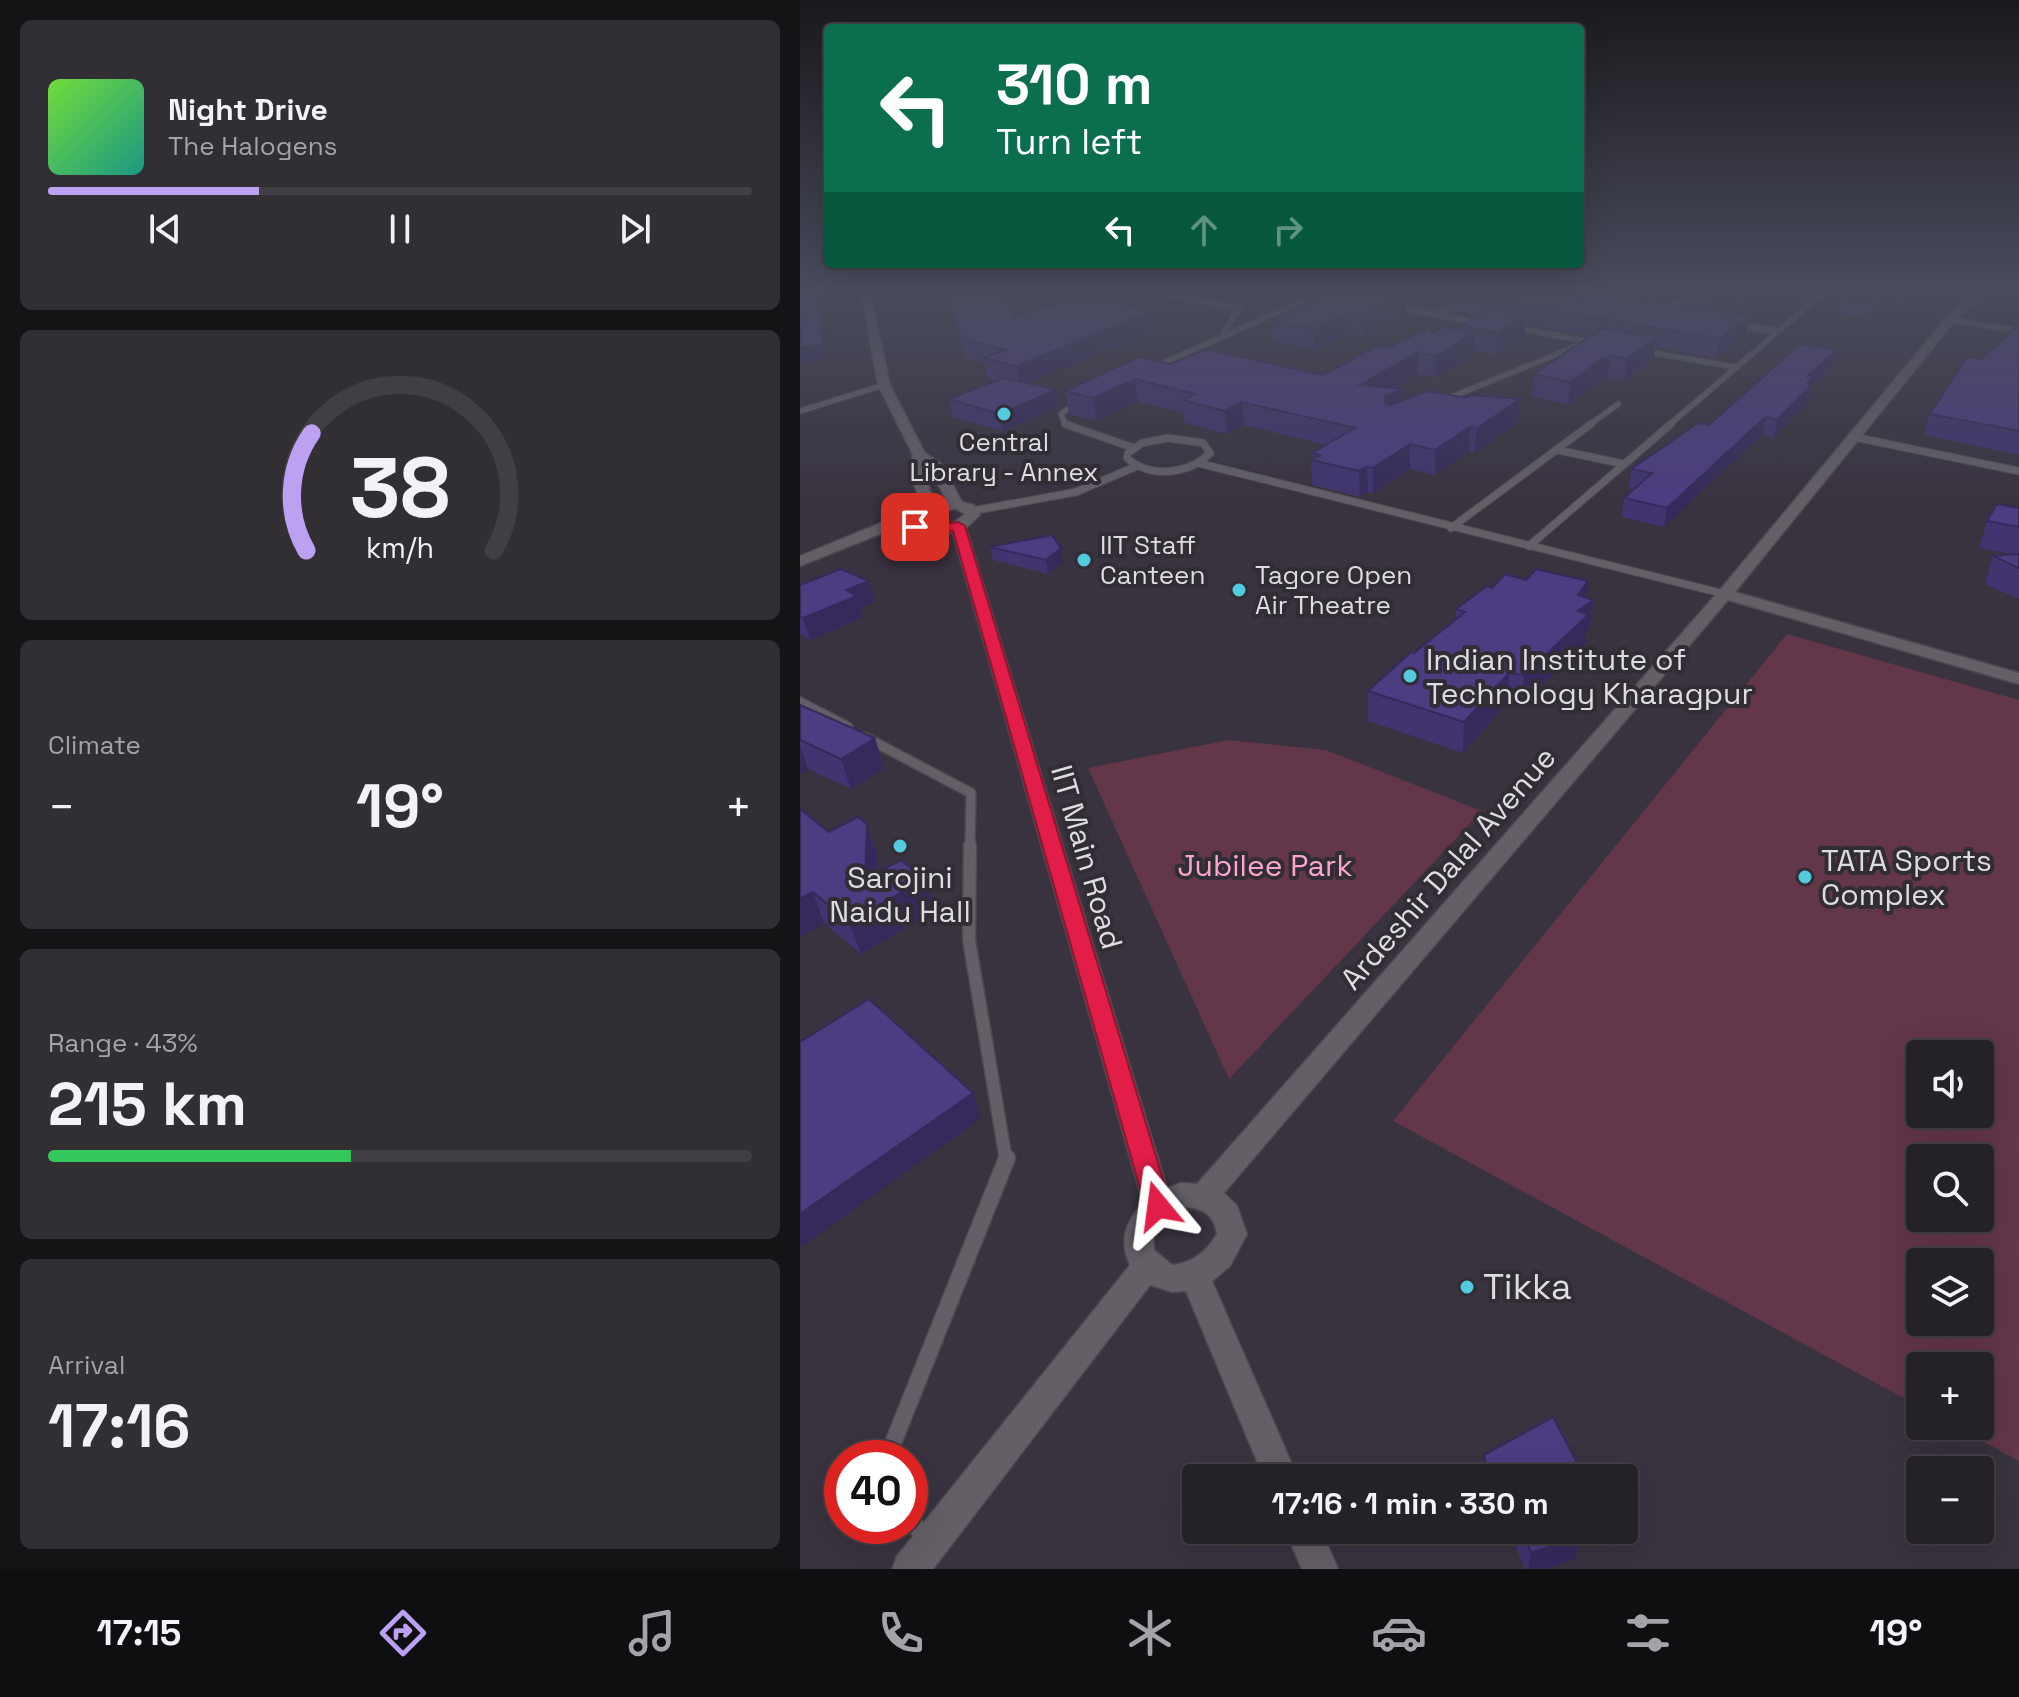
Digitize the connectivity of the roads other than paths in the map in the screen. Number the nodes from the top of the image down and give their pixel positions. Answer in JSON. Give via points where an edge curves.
{"nodes":[{"id":1,"x":879,"y":359,"type":"edge"},
{"id":2,"x":1172,"y":359,"type":"edge"},
{"id":3,"x":1544,"y":359,"type":"edge"},
{"id":4,"x":1690,"y":359,"type":"edge"},
{"id":5,"x":1744,"y":359,"type":"edge"},
{"id":6,"x":1918,"y":359,"type":"edge"},
{"id":7,"x":1735,"y":367,"type":"junction"},
{"id":8,"x":1151,"y":369,"type":"edge"},
{"id":9,"x":884,"y":385,"type":"junction"},
{"id":10,"x":1082,"y":399,"type":"edge"},
{"id":11,"x":1618,"y":404,"type":"dead end"},
{"id":12,"x":1432,"y":405,"type":"edge"},
{"id":13,"x":800,"y":411,"type":"edge"},
{"id":14,"x":1854,"y":437,"type":"junction"},
{"id":15,"x":1134,"y":448,"type":"junction"},
{"id":16,"x":1558,"y":450,"type":"junction"},
{"id":17,"x":920,"y":455,"type":"junction"},
{"id":18,"x":1198,"y":463,"type":"junction"},
{"id":19,"x":1624,"y":464,"type":"junction"},
{"id":20,"x":1137,"y":466,"type":"junction"},
{"id":21,"x":2019,"y":471,"type":"edge"},
{"id":22,"x":930,"y":508,"type":"junction"},
{"id":23,"x":962,"y":514,"type":"junction"},
{"id":24,"x":914,"y":515,"type":"junction"},
{"id":25,"x":1451,"y":528,"type":"junction"},
{"id":26,"x":1529,"y":546,"type":"junction"},
{"id":27,"x":800,"y":561,"type":"edge"},
{"id":28,"x":1725,"y":594,"type":"junction"},
{"id":29,"x":2019,"y":679,"type":"edge"},
{"id":30,"x":800,"y":702,"type":"edge"},
{"id":31,"x":1204,"y":1196,"type":"junction"},
{"id":32,"x":1158,"y":1206,"type":"junction"},
{"id":33,"x":1147,"y":1266,"type":"junction"},
{"id":34,"x":1194,"y":1275,"type":"junction"},
{"id":35,"x":894,"y":1440,"type":"edge"},
{"id":36,"x":1275,"y":1464,"type":"edge"},
{"id":37,"x":1309,"y":1544,"type":"edge"},
{"id":38,"x":918,"y":1558,"type":"edge"},
{"id":39,"x":1320,"y":1569,"type":"edge"}],
"edges":[{"from":1,"to":9,"type":"street"},
{"from":2,"to":8,"type":"lane"},
{"from":3,"to":12,"type":"lane"},
{"from":4,"to":7,"type":"lane"},
{"from":5,"to":7,"type":"lane"},
{"from":6,"to":14,"type":"street","name":"Ardeshir Dalal Avenue"},
{"from":7,"to":19,"type":"lane"},
{"from":9,"to":13,"type":"lane"},
{"from":9,"to":17,"type":"street"},
{"from":10,"to":15,"type":"lane","via":[[1061,414],[1065,424]]},
{"from":11,"to":16,"type":"lane"},
{"from":14,"to":21,"type":"lane"},
{"from":14,"to":28,"type":"street","name":"Ardeshir Dalal Avenue"},
{"from":15,"to":18,"type":"lane","via":[[1168,438],[1193,440],[1210,453]]},
{"from":15,"to":20,"type":"lane","via":[[1127,458]]},
{"from":16,"to":19,"type":"lane"},
{"from":16,"to":25,"type":"lane"},
{"from":17,"to":22,"type":"street","via":[[915,468]]},
{"from":17,"to":23,"type":"street","name":"IIT Main Road","via":[[936,466]]},
{"from":18,"to":20,"type":"lane","via":[[1173,470]]},
{"from":18,"to":25,"type":"lane"},
{"from":19,"to":26,"type":"lane"},
{"from":20,"to":23,"type":"lane","via":[[1076,492]]},
{"from":22,"to":23,"type":"street"},
{"from":22,"to":24,"type":"street"},
{"from":23,"to":24,"type":"street","via":[[939,530],[921,529],[912,523]]},
{"from":23,"to":32,"type":"street","name":"IIT Main Road"},
{"from":24,"to":27,"type":"street"},
{"from":25,"to":26,"type":"lane"},
{"from":26,"to":28,"type":"lane"},
{"from":28,"to":29,"type":"street"},
{"from":28,"to":31,"type":"street","name":"Ardeshir Dalal Avenue"},
{"from":30,"to":35,"type":"lane","via":[[971,793],[969,940],[1007,1159]]},
{"from":31,"to":32,"type":"street","via":[[1181,1195]]},
{"from":31,"to":34,"type":"street","via":[[1225,1210],[1232,1234],[1220,1259]]},
{"from":32,"to":33,"type":"street","via":[[1140,1229],[1138,1242]]},
{"from":33,"to":34,"type":"street","via":[[1168,1276]]},
{"from":33,"to":38,"type":"street"},
{"from":34,"to":36,"type":"street"},
{"from":37,"to":39,"type":"street"}]}
